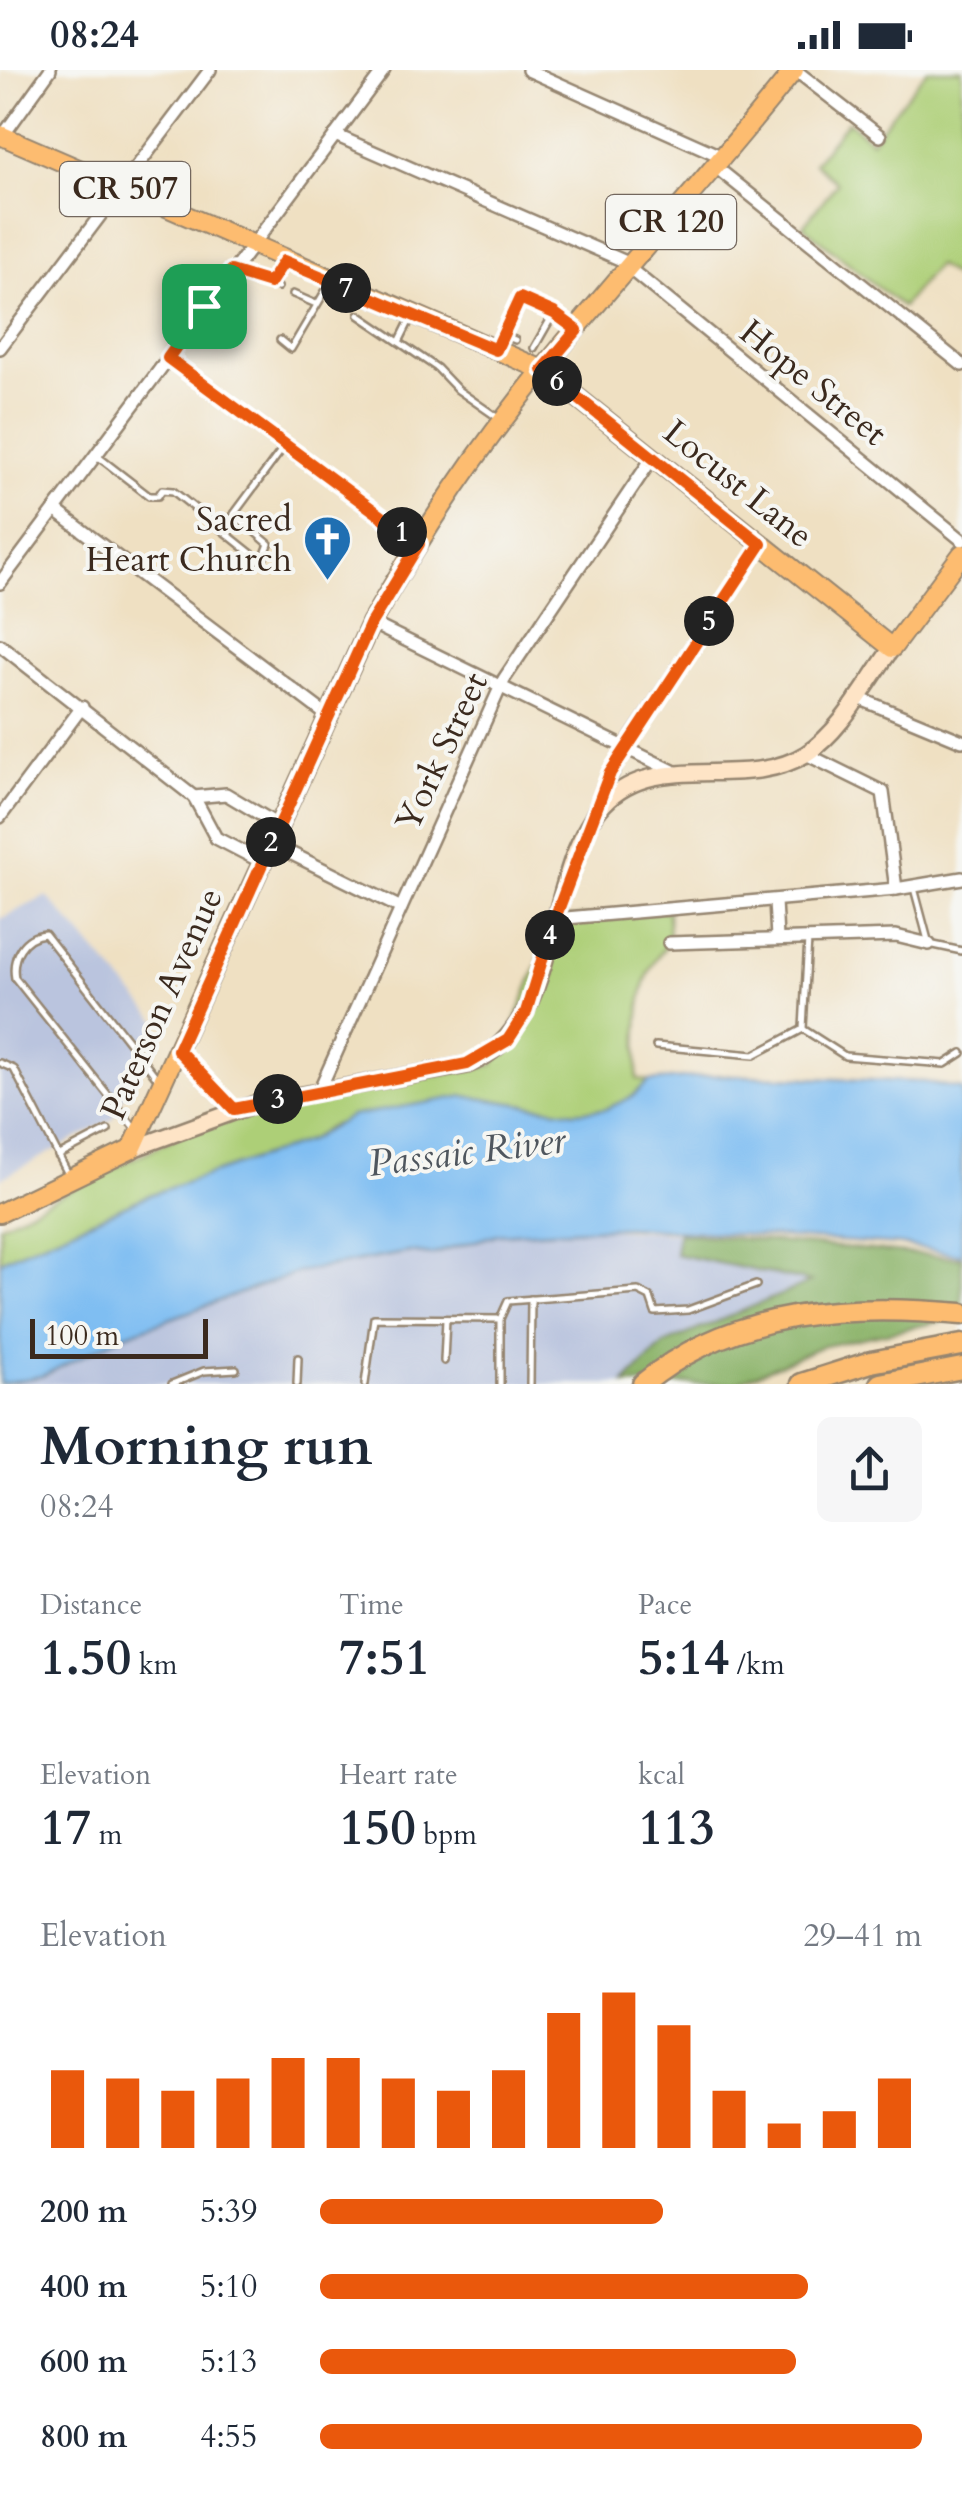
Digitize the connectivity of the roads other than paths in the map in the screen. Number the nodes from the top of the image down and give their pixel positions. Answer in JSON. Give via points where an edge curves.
{"nodes":[{"id":1,"x":50,"y":70,"type":"edge"},
{"id":2,"x":210,"y":70,"type":"edge"},
{"id":3,"x":384,"y":70,"type":"edge"},
{"id":4,"x":528,"y":70,"type":"edge"},
{"id":5,"x":794,"y":70,"type":"edge"},
{"id":6,"x":336,"y":135,"type":"junction"},
{"id":7,"x":880,"y":136,"type":"dead end"},
{"id":8,"x":1,"y":137,"type":"edge"},
{"id":9,"x":721,"y":163,"type":"junction"},
{"id":10,"x":121,"y":187,"type":"junction"},
{"id":11,"x":249,"y":246,"type":"junction"},
{"id":12,"x":284,"y":261,"type":"junction"},
{"id":13,"x":631,"y":267,"type":"junction"},
{"id":14,"x":231,"y":271,"type":"junction"},
{"id":15,"x":331,"y":282,"type":"junction"},
{"id":16,"x":270,"y":283,"type":"junction"},
{"id":17,"x":278,"y":287,"type":"dead end"},
{"id":18,"x":293,"y":294,"type":"dead end"},
{"id":19,"x":316,"y":304,"type":"junction"},
{"id":20,"x":554,"y":313,"type":"junction"},
{"id":21,"x":358,"y":315,"type":"dead end"},
{"id":22,"x":412,"y":316,"type":"junction"},
{"id":23,"x":512,"y":317,"type":"junction"},
{"id":24,"x":523,"y":322,"type":"dead end"},
{"id":25,"x":508,"y":326,"type":"junction"},
{"id":26,"x":519,"y":330,"type":"dead end"},
{"id":27,"x":577,"y":330,"type":"junction"},
{"id":28,"x":280,"y":340,"type":"dead end"},
{"id":29,"x":515,"y":340,"type":"dead end"},
{"id":30,"x":399,"y":342,"type":"junction"},
{"id":31,"x":499,"y":343,"type":"junction"},
{"id":32,"x":0,"y":348,"type":"edge"},
{"id":33,"x":534,"y":348,"type":"dead end"},
{"id":34,"x":168,"y":358,"type":"junction"},
{"id":35,"x":962,"y":365,"type":"edge"},
{"id":36,"x":543,"y":370,"type":"junction"},
{"id":37,"x":503,"y":422,"type":"junction"},
{"id":38,"x":285,"y":445,"type":"junction"},
{"id":39,"x":96,"y":455,"type":"junction"},
{"id":40,"x":652,"y":457,"type":"junction"},
{"id":41,"x":56,"y":510,"type":"junction"},
{"id":42,"x":962,"y":540,"type":"edge"},
{"id":43,"x":419,"y":544,"type":"junction"},
{"id":44,"x":761,"y":544,"type":"junction"},
{"id":45,"x":962,"y":554,"type":"edge"},
{"id":46,"x":0,"y":584,"type":"edge"},
{"id":47,"x":371,"y":623,"type":"junction"},
{"id":48,"x":0,"y":646,"type":"edge"},
{"id":49,"x":892,"y":648,"type":"junction"},
{"id":50,"x":500,"y":686,"type":"junction"},
{"id":51,"x":856,"y":697,"type":"junction"},
{"id":52,"x":82,"y":708,"type":"junction"},
{"id":53,"x":328,"y":716,"type":"junction"},
{"id":54,"x":962,"y":742,"type":"edge"},
{"id":55,"x":625,"y":747,"type":"junction"},
{"id":56,"x":806,"y":754,"type":"junction"},
{"id":57,"x":680,"y":774,"type":"junction"},
{"id":58,"x":194,"y":797,"type":"junction"},
{"id":59,"x":0,"y":817,"type":"edge"},
{"id":60,"x":278,"y":825,"type":"junction"},
{"id":61,"x":587,"y":828,"type":"junction"},
{"id":62,"x":270,"y":843,"type":"junction"},
{"id":63,"x":262,"y":862,"type":"junction"},
{"id":64,"x":962,"y":878,"type":"edge"},
{"id":65,"x":913,"y":886,"type":"junction"},
{"id":66,"x":896,"y":890,"type":"junction"},
{"id":67,"x":775,"y":901,"type":"junction"},
{"id":68,"x":401,"y":908,"type":"junction"},
{"id":69,"x":555,"y":918,"type":"junction"},
{"id":70,"x":808,"y":936,"type":"junction"},
{"id":71,"x":777,"y":938,"type":"junction"},
{"id":72,"x":669,"y":943,"type":"dead end"},
{"id":73,"x":928,"y":944,"type":"junction"},
{"id":74,"x":962,"y":951,"type":"edge"},
{"id":75,"x":803,"y":1029,"type":"junction"},
{"id":76,"x":656,"y":1046,"type":"dead end"},
{"id":77,"x":178,"y":1050,"type":"junction"},
{"id":78,"x":962,"y":1053,"type":"edge"},
{"id":79,"x":0,"y":1063,"type":"edge"},
{"id":80,"x":162,"y":1084,"type":"junction"},
{"id":81,"x":319,"y":1091,"type":"junction"},
{"id":82,"x":234,"y":1109,"type":"junction"},
{"id":83,"x":108,"y":1130,"type":"dead end"},
{"id":84,"x":135,"y":1141,"type":"junction"},
{"id":85,"x":58,"y":1156,"type":"junction"},
{"id":86,"x":70,"y":1179,"type":"junction"},
{"id":87,"x":0,"y":1213,"type":"edge"},
{"id":88,"x":756,"y":1285,"type":"dead end"},
{"id":89,"x":531,"y":1299,"type":"junction"},
{"id":90,"x":962,"y":1314,"type":"edge"},
{"id":91,"x":446,"y":1318,"type":"junction"},
{"id":92,"x":500,"y":1319,"type":"junction"},
{"id":93,"x":962,"y":1345,"type":"edge"},
{"id":94,"x":298,"y":1358,"type":"dead end"},
{"id":95,"x":444,"y":1361,"type":"dead end"},
{"id":96,"x":236,"y":1368,"type":"dead end"},
{"id":97,"x":962,"y":1368,"type":"edge"},
{"id":98,"x":172,"y":1384,"type":"edge"},
{"id":99,"x":297,"y":1384,"type":"edge"},
{"id":100,"x":366,"y":1384,"type":"edge"},
{"id":101,"x":500,"y":1384,"type":"edge"},
{"id":102,"x":530,"y":1384,"type":"edge"},
{"id":103,"x":643,"y":1384,"type":"edge"},
{"id":104,"x":802,"y":1384,"type":"edge"},
{"id":105,"x":880,"y":1384,"type":"edge"}],
"edges":[{"from":1,"to":8,"type":"street"},
{"from":2,"to":10,"type":"street"},
{"from":3,"to":6,"type":"street"},
{"from":4,"to":9,"type":"street"},
{"from":5,"to":7,"type":"street"},
{"from":5,"to":9,"type":"main road","name":"Paterson Avenue","number":"CR 120"},
{"from":6,"to":11,"type":"street"},
{"from":6,"to":13,"type":"street","name":"Hope Street"},
{"from":8,"to":10,"type":"main road","number":"CR 507"},
{"from":9,"to":13,"type":"main road","name":"Paterson Avenue","number":"CR 120"},
{"from":9,"to":35,"type":"street"},
{"from":10,"to":11,"type":"main road","number":"CR 507"},
{"from":10,"to":32,"type":"street"},
{"from":11,"to":12,"type":"main road","number":"CR 507"},
{"from":11,"to":14,"type":"street"},
{"from":12,"to":15,"type":"main road","number":"CR 507"},
{"from":12,"to":16,"type":"lane"},
{"from":13,"to":27,"type":"main road","name":"Paterson Avenue","number":"CR 120"},
{"from":13,"to":42,"type":"street","name":"Hope Street"},
{"from":14,"to":16,"type":"lane"},
{"from":14,"to":34,"type":"street"},
{"from":15,"to":19,"type":"lane"},
{"from":15,"to":22,"type":"main road","number":"CR 507"},
{"from":16,"to":17,"type":"lane"},
{"from":18,"to":19,"type":"lane"},
{"from":19,"to":28,"type":"lane","via":[[291,349]]},
{"from":20,"to":23,"type":"lane","via":[[520,298]]},
{"from":20,"to":27,"type":"lane"},
{"from":20,"to":33,"type":"lane"},
{"from":21,"to":30,"type":"lane"},
{"from":22,"to":30,"type":"lane"},
{"from":22,"to":31,"type":"main road","number":"CR 507"},
{"from":23,"to":24,"type":"lane"},
{"from":23,"to":25,"type":"lane"},
{"from":25,"to":26,"type":"lane"},
{"from":25,"to":31,"type":"lane"},
{"from":27,"to":36,"type":"main road","name":"Paterson Avenue","number":"CR 120"},
{"from":29,"to":31,"type":"lane"},
{"from":30,"to":37,"type":"lane"},
{"from":31,"to":36,"type":"main road","number":"CR 507"},
{"from":34,"to":38,"type":"street"},
{"from":34,"to":39,"type":"street"},
{"from":36,"to":37,"type":"main road","name":"Paterson Avenue","number":"CR 120"},
{"from":36,"to":40,"type":"main road","name":"Locust Lane","number":"CR 507"},
{"from":37,"to":43,"type":"main road","name":"Paterson Avenue","number":"CR 120"},
{"from":38,"to":39,"type":"lane","via":[[234,514],[268,544],[262,562],[173,491],[149,496]]},
{"from":38,"to":43,"type":"street"},
{"from":39,"to":41,"type":"street"},
{"from":40,"to":44,"type":"main road","name":"Locust Lane","number":"CR 507"},
{"from":40,"to":50,"type":"street","name":"York Street"},
{"from":41,"to":46,"type":"street"},
{"from":41,"to":53,"type":"street"},
{"from":43,"to":47,"type":"main road","name":"Paterson Avenue","number":"CR 120"},
{"from":44,"to":49,"type":"main road","name":"Locust Lane","number":"CR 507"},
{"from":44,"to":55,"type":"street"},
{"from":45,"to":49,"type":"main road"},
{"from":47,"to":50,"type":"street"},
{"from":47,"to":53,"type":"main road","name":"Paterson Avenue","number":"CR 120"},
{"from":48,"to":52,"type":"street"},
{"from":49,"to":51,"type":"street"},
{"from":50,"to":55,"type":"street"},
{"from":50,"to":68,"type":"street","name":"York Street"},
{"from":51,"to":54,"type":"street"},
{"from":51,"to":56,"type":"street"},
{"from":52,"to":58,"type":"street"},
{"from":52,"to":59,"type":"street"},
{"from":53,"to":60,"type":"main road","name":"Paterson Avenue","number":"CR 120"},
{"from":55,"to":57,"type":"street"},
{"from":55,"to":61,"type":"street"},
{"from":56,"to":57,"type":"street","via":[[768,770]]},
{"from":56,"to":66,"type":"street","via":[[883,792]]},
{"from":57,"to":61,"type":"street","via":[[626,786]]},
{"from":58,"to":60,"type":"street","via":[[226,794]]},
{"from":58,"to":63,"type":"street","via":[[216,838]]},
{"from":60,"to":62,"type":"main road","name":"Paterson Avenue","number":"CR 120"},
{"from":61,"to":69,"type":"street"},
{"from":62,"to":63,"type":"main road","name":"Paterson Avenue","number":"CR 120"},
{"from":62,"to":68,"type":"street"},
{"from":63,"to":77,"type":"main road","name":"Paterson Avenue","number":"CR 120"},
{"from":64,"to":65,"type":"street"},
{"from":65,"to":66,"type":"street"},
{"from":65,"to":73,"type":"lane"},
{"from":66,"to":67,"type":"street"},
{"from":67,"to":69,"type":"street"},
{"from":67,"to":71,"type":"street"},
{"from":68,"to":81,"type":"street","name":"York Street"},
{"from":69,"to":81,"type":"street","via":[[526,1012],[496,1051],[467,1064]]},
{"from":70,"to":71,"type":"street"},
{"from":70,"to":73,"type":"street","via":[[896,936]]},
{"from":70,"to":75,"type":"lane"},
{"from":71,"to":72,"type":"street"},
{"from":73,"to":74,"type":"lane"},
{"from":75,"to":76,"type":"lane","via":[[754,1056]]},
{"from":75,"to":78,"type":"lane","via":[[845,1056],[945,1064]]},
{"from":77,"to":80,"type":"main road","name":"Paterson Avenue","number":"CR 120"},
{"from":77,"to":82,"type":"street"},
{"from":79,"to":85,"type":"lane","via":[[14,1069]]},
{"from":80,"to":84,"type":"main road","name":"Paterson Avenue","number":"CR 120"},
{"from":80,"to":84,"type":"lane","via":[[45,934],[22,946],[12,964],[15,978]]},
{"from":81,"to":82,"type":"street"},
{"from":82,"to":84,"type":"street"},
{"from":83,"to":85,"type":"lane"},
{"from":84,"to":86,"type":"main road","name":"Paterson Avenue"},
{"from":85,"to":86,"type":"lane"},
{"from":86,"to":87,"type":"main road","name":"Paterson Avenue"},
{"from":88,"to":89,"type":"lane","via":[[688,1310],[656,1312],[650,1297],[638,1292]]},
{"from":89,"to":92,"type":"lane","via":[[508,1301]]},
{"from":89,"to":102,"type":"lane"},
{"from":90,"to":103,"type":"highway","via":[[846,1309],[777,1319],[714,1340]]},
{"from":91,"to":92,"type":"lane"},
{"from":91,"to":95,"type":"lane"},
{"from":91,"to":100,"type":"lane","via":[[374,1318]]},
{"from":92,"to":101,"type":"lane"},
{"from":93,"to":104,"type":"highway","via":[[887,1358]]},
{"from":94,"to":99,"type":"lane"},
{"from":96,"to":98,"type":"lane","via":[[204,1370]]},
{"from":97,"to":105,"type":"highway"}]}
